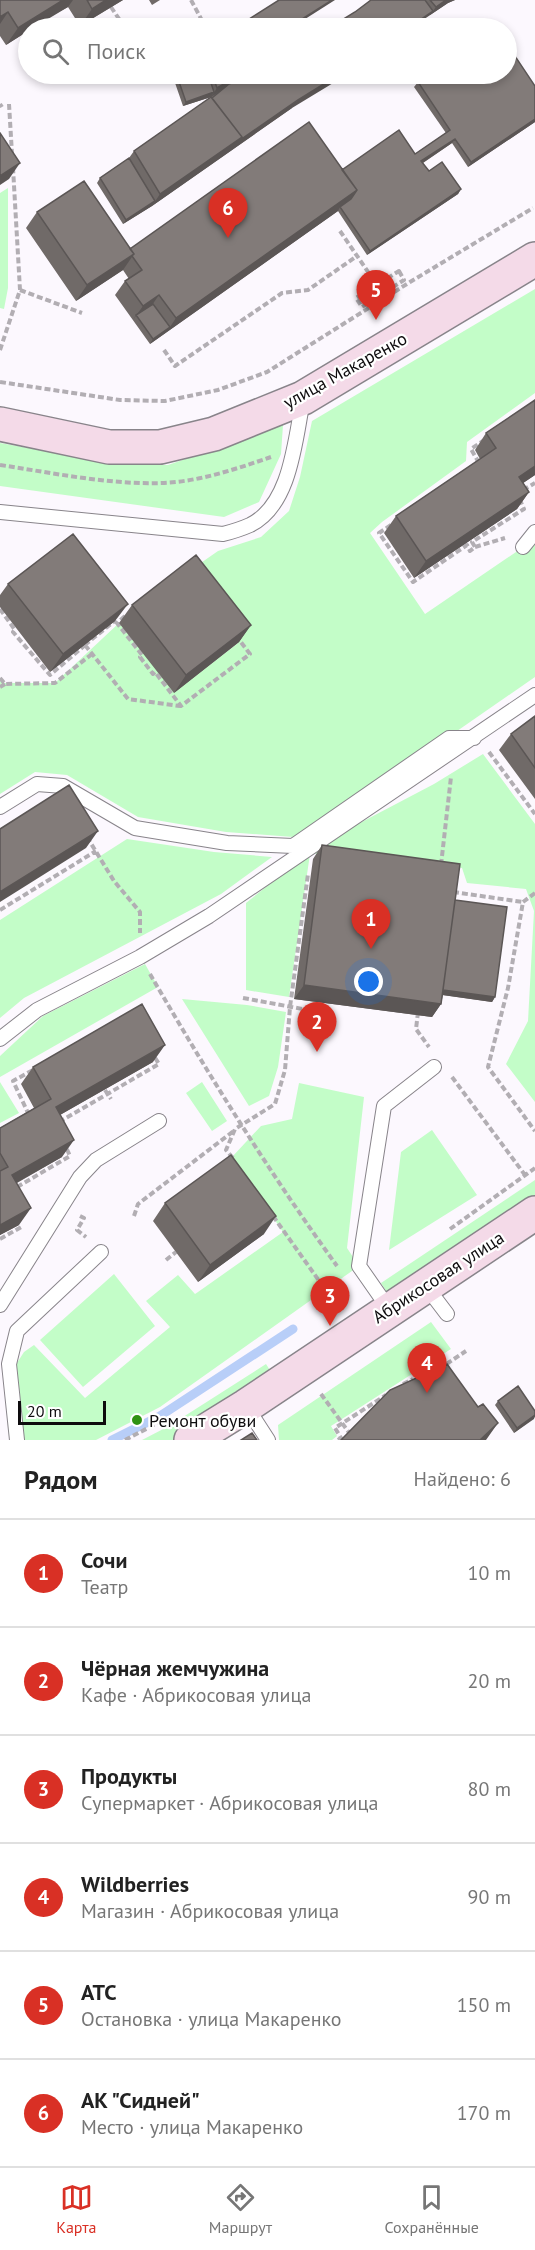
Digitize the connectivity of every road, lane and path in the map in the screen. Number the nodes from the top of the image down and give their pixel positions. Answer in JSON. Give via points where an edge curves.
{"nodes":[{"id":1,"x":190,"y":0,"type":"edge"},
{"id":2,"x":111,"y":7,"type":"dead end"},
{"id":3,"x":118,"y":18,"type":"edge"},
{"id":4,"x":200,"y":18,"type":"edge"},
{"id":5,"x":9,"y":104,"type":"dead end"},
{"id":6,"x":533,"y":208,"type":"dead end"},
{"id":7,"x":340,"y":231,"type":"dead end"},
{"id":8,"x":357,"y":256,"type":"junction"},
{"id":9,"x":535,"y":259,"type":"edge"},
{"id":10,"x":377,"y":285,"type":"junction"},
{"id":11,"x":20,"y":290,"type":"junction"},
{"id":12,"x":385,"y":295,"type":"junction"},
{"id":13,"x":82,"y":314,"type":"dead end"},
{"id":14,"x":0,"y":350,"type":"edge"},
{"id":15,"x":164,"y":350,"type":"dead end"},
{"id":16,"x":0,"y":382,"type":"edge"},
{"id":17,"x":303,"y":398,"type":"junction"},
{"id":18,"x":0,"y":424,"type":"edge"},
{"id":19,"x":489,"y":437,"type":"edge"},
{"id":20,"x":476,"y":466,"type":"edge"},
{"id":21,"x":535,"y":483,"type":"edge"},
{"id":22,"x":0,"y":512,"type":"edge"},
{"id":23,"x":398,"y":519,"type":"edge"},
{"id":24,"x":535,"y":532,"type":"edge"},
{"id":25,"x":523,"y":547,"type":"dead end"},
{"id":26,"x":0,"y":609,"type":"edge"},
{"id":27,"x":130,"y":611,"type":"dead end"},
{"id":28,"x":110,"y":612,"type":"edge"},
{"id":29,"x":232,"y":630,"type":"edge"},
{"id":30,"x":85,"y":645,"type":"edge"},
{"id":31,"x":92,"y":654,"type":"junction"},
{"id":32,"x":0,"y":678,"type":"edge"},
{"id":33,"x":5,"y":684,"type":"junction"},
{"id":34,"x":0,"y":687,"type":"edge"},
{"id":35,"x":535,"y":695,"type":"edge"},
{"id":36,"x":181,"y":706,"type":"junction"},
{"id":37,"x":480,"y":742,"type":"junction"},
{"id":38,"x":452,"y":766,"type":"dead end"},
{"id":39,"x":0,"y":807,"type":"edge"},
{"id":40,"x":535,"y":814,"type":"edge"},
{"id":41,"x":84,"y":832,"type":"edge"},
{"id":42,"x":96,"y":851,"type":"junction"},
{"id":43,"x":309,"y":870,"type":"dead end"},
{"id":44,"x":440,"y":871,"type":"edge"},
{"id":45,"x":449,"y":891,"type":"edge"},
{"id":46,"x":535,"y":893,"type":"edge"},
{"id":47,"x":523,"y":902,"type":"junction"},
{"id":48,"x":0,"y":909,"type":"edge"},
{"id":49,"x":141,"y":957,"type":"junction"},
{"id":50,"x":243,"y":998,"type":"dead end"},
{"id":51,"x":419,"y":1006,"type":"edge"},
{"id":52,"x":290,"y":1007,"type":"junction"},
{"id":53,"x":308,"y":1010,"type":"dead end"},
{"id":54,"x":0,"y":1039,"type":"edge"},
{"id":55,"x":153,"y":1054,"type":"edge"},
{"id":56,"x":438,"y":1064,"type":"junction"},
{"id":57,"x":42,"y":1065,"type":"edge"},
{"id":58,"x":105,"y":1090,"type":"edge"},
{"id":59,"x":111,"y":1099,"type":"edge"},
{"id":60,"x":20,"y":1120,"type":"edge"},
{"id":61,"x":159,"y":1121,"type":"dead end"},
{"id":62,"x":55,"y":1124,"type":"edge"},
{"id":63,"x":235,"y":1129,"type":"junction"},
{"id":64,"x":535,"y":1131,"type":"edge"},
{"id":65,"x":60,"y":1135,"type":"edge"},
{"id":66,"x":238,"y":1166,"type":"edge"},
{"id":67,"x":31,"y":1174,"type":"edge"},
{"id":68,"x":525,"y":1175,"type":"dead end"},
{"id":69,"x":37,"y":1184,"type":"edge"},
{"id":70,"x":16,"y":1188,"type":"edge"},
{"id":71,"x":535,"y":1213,"type":"edge"},
{"id":72,"x":272,"y":1215,"type":"edge"},
{"id":73,"x":134,"y":1216,"type":"dead end"},
{"id":74,"x":20,"y":1217,"type":"edge"},
{"id":75,"x":84,"y":1218,"type":"dead end"},
{"id":76,"x":77,"y":1230,"type":"dead end"},
{"id":77,"x":0,"y":1239,"type":"edge"},
{"id":78,"x":101,"y":1252,"type":"dead end"},
{"id":79,"x":176,"y":1252,"type":"dead end"},
{"id":80,"x":166,"y":1260,"type":"dead end"},
{"id":81,"x":343,"y":1275,"type":"dead end"},
{"id":82,"x":425,"y":1285,"type":"junction"},
{"id":83,"x":0,"y":1305,"type":"edge"},
{"id":84,"x":337,"y":1306,"type":"dead end"},
{"id":85,"x":389,"y":1309,"type":"junction"},
{"id":86,"x":447,"y":1314,"type":"dead end"},
{"id":87,"x":466,"y":1351,"type":"dead end"},
{"id":88,"x":435,"y":1371,"type":"edge"},
{"id":89,"x":413,"y":1379,"type":"edge"},
{"id":90,"x":325,"y":1399,"type":"dead end"},
{"id":91,"x":246,"y":1406,"type":"junction"},
{"id":92,"x":342,"y":1423,"type":"junction"},
{"id":93,"x":351,"y":1436,"type":"edge"},
{"id":94,"x":17,"y":1440,"type":"edge"},
{"id":95,"x":190,"y":1440,"type":"edge"},
{"id":96,"x":268,"y":1440,"type":"edge"},
{"id":97,"x":338,"y":1440,"type":"edge"}],
"edges":[{"from":1,"to":4,"type":"path"},
{"from":2,"to":3,"type":"path"},
{"from":5,"to":11,"type":"path"},
{"from":6,"to":12,"type":"path"},
{"from":7,"to":8,"type":"path"},
{"from":8,"to":10,"type":"path"},
{"from":8,"to":15,"type":"path","via":[[308,290],[282,293],[175,366]]},
{"from":9,"to":17,"type":"street","name":"улица Макаренко"},
{"from":10,"to":12,"type":"path","via":[[399,271],[404,280]]},
{"from":10,"to":12,"type":"path","via":[[356,298],[362,307]]},
{"from":11,"to":13,"type":"path"},
{"from":11,"to":14,"type":"path"},
{"from":12,"to":16,"type":"path","via":[[267,372],[218,390],[165,401],[120,400]]},
{"from":17,"to":18,"type":"street","name":"улица Макаренко","via":[[214,434],[160,447],[109,447]]},
{"from":17,"to":22,"type":"lane","via":[[288,478],[269,511],[251,525],[223,534]]},
{"from":19,"to":20,"type":"path","via":[[471,449],[480,463]]},
{"from":21,"to":23,"type":"path","via":[[517,494],[524,509],[472,542],[475,547],[471,550],[467,544],[413,582],[379,533]]},
{"from":24,"to":25,"type":"lane"},
{"from":26,"to":28,"type":"path","via":[[13,632],[50,675],[117,621]]},
{"from":27,"to":36,"type":"path","via":[[117,623]]},
{"from":29,"to":36,"type":"path","via":[[250,654]]},
{"from":30,"to":31,"type":"path"},
{"from":31,"to":33,"type":"path","via":[[55,683]]},
{"from":31,"to":36,"type":"path","via":[[128,699]]},
{"from":32,"to":33,"type":"path"},
{"from":33,"to":34,"type":"path"},
{"from":35,"to":37,"type":"lane"},
{"from":37,"to":39,"type":"lane","via":[[449,738],[293,846],[226,843],[135,828],[63,786],[37,784]]},
{"from":37,"to":40,"type":"path"},
{"from":37,"to":49,"type":"lane"},
{"from":38,"to":44,"type":"path"},
{"from":41,"to":42,"type":"path"},
{"from":42,"to":48,"type":"path"},
{"from":42,"to":49,"type":"path","via":[[140,912]]},
{"from":43,"to":52,"type":"path"},
{"from":45,"to":47,"type":"path"},
{"from":46,"to":47,"type":"path"},
{"from":47,"to":64,"type":"path","via":[[508,988],[488,1067]]},
{"from":49,"to":54,"type":"lane","via":[[37,1010]]},
{"from":49,"to":81,"type":"path","via":[[244,1131]]},
{"from":50,"to":52,"type":"path"},
{"from":51,"to":56,"type":"path","via":[[416,1029]]},
{"from":52,"to":53,"type":"path"},
{"from":52,"to":63,"type":"path","via":[[285,1070],[275,1104]]},
{"from":55,"to":62,"type":"path","via":[[159,1064]]},
{"from":56,"to":68,"type":"path"},
{"from":56,"to":85,"type":"lane","via":[[384,1106],[359,1266]]},
{"from":57,"to":60,"type":"path","via":[[13,1081],[30,1115]]},
{"from":58,"to":59,"type":"path"},
{"from":61,"to":83,"type":"lane","via":[[96,1160],[80,1177]]},
{"from":63,"to":66,"type":"path","via":[[226,1150]]},
{"from":63,"to":73,"type":"path","via":[[138,1204]]},
{"from":65,"to":70,"type":"path","via":[[70,1156]]},
{"from":67,"to":69,"type":"path"},
{"from":71,"to":82,"type":"street","name":"Абрикосовая улица"},
{"from":72,"to":84,"type":"path"},
{"from":74,"to":77,"type":"path","via":[[24,1225]]},
{"from":75,"to":76,"type":"path"},
{"from":78,"to":94,"type":"lane","via":[[17,1331],[9,1364]]},
{"from":79,"to":80,"type":"path"},
{"from":82,"to":85,"type":"street","name":"Абрикосовая улица"},
{"from":82,"to":86,"type":"lane"},
{"from":85,"to":91,"type":"street","name":"Абрикосовая улица"},
{"from":87,"to":88,"type":"path"},
{"from":89,"to":92,"type":"path"},
{"from":90,"to":92,"type":"path"},
{"from":91,"to":95,"type":"street","name":"Абрикосовая улица"},
{"from":91,"to":96,"type":"lane"},
{"from":92,"to":93,"type":"path"},
{"from":92,"to":97,"type":"path","via":[[335,1428],[341,1438]]}]}
